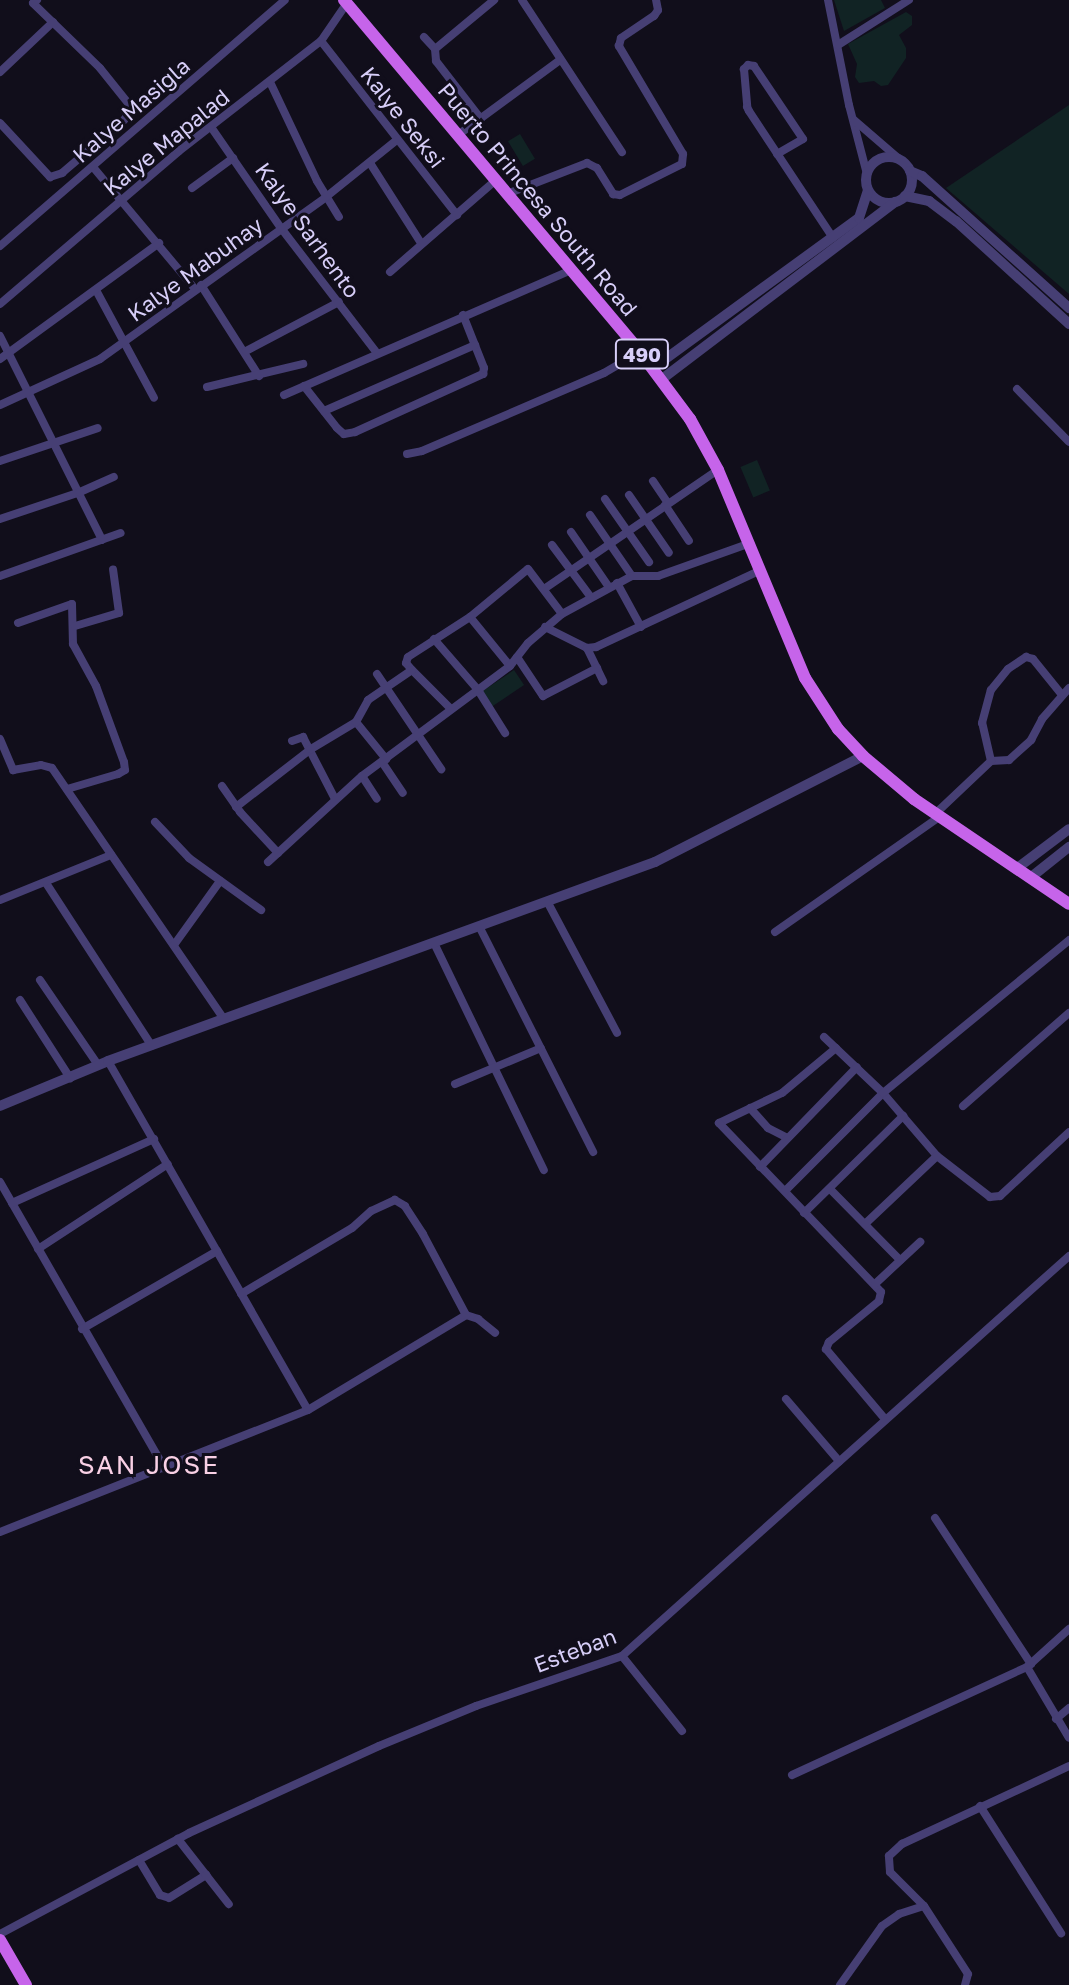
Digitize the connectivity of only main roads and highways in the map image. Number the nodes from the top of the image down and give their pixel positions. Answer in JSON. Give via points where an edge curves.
{"nodes":[{"id":1,"x":346,"y":2,"type":"edge"},
{"id":2,"x":1069,"y":904,"type":"edge"},
{"id":3,"x":0,"y":1937,"type":"edge"},
{"id":4,"x":5,"y":1961,"type":"edge"},
{"id":5,"x":26,"y":1985,"type":"edge"}],
"edges":[{"from":1,"to":2,"type":"main road","name":"Puerto Princesa South Road","number":"490","via":[[640,352],[698,431],[805,678],[838,729],[937,815]]},
{"from":3,"to":4,"type":"main road"},
{"from":4,"to":5,"type":"main road"}]}
